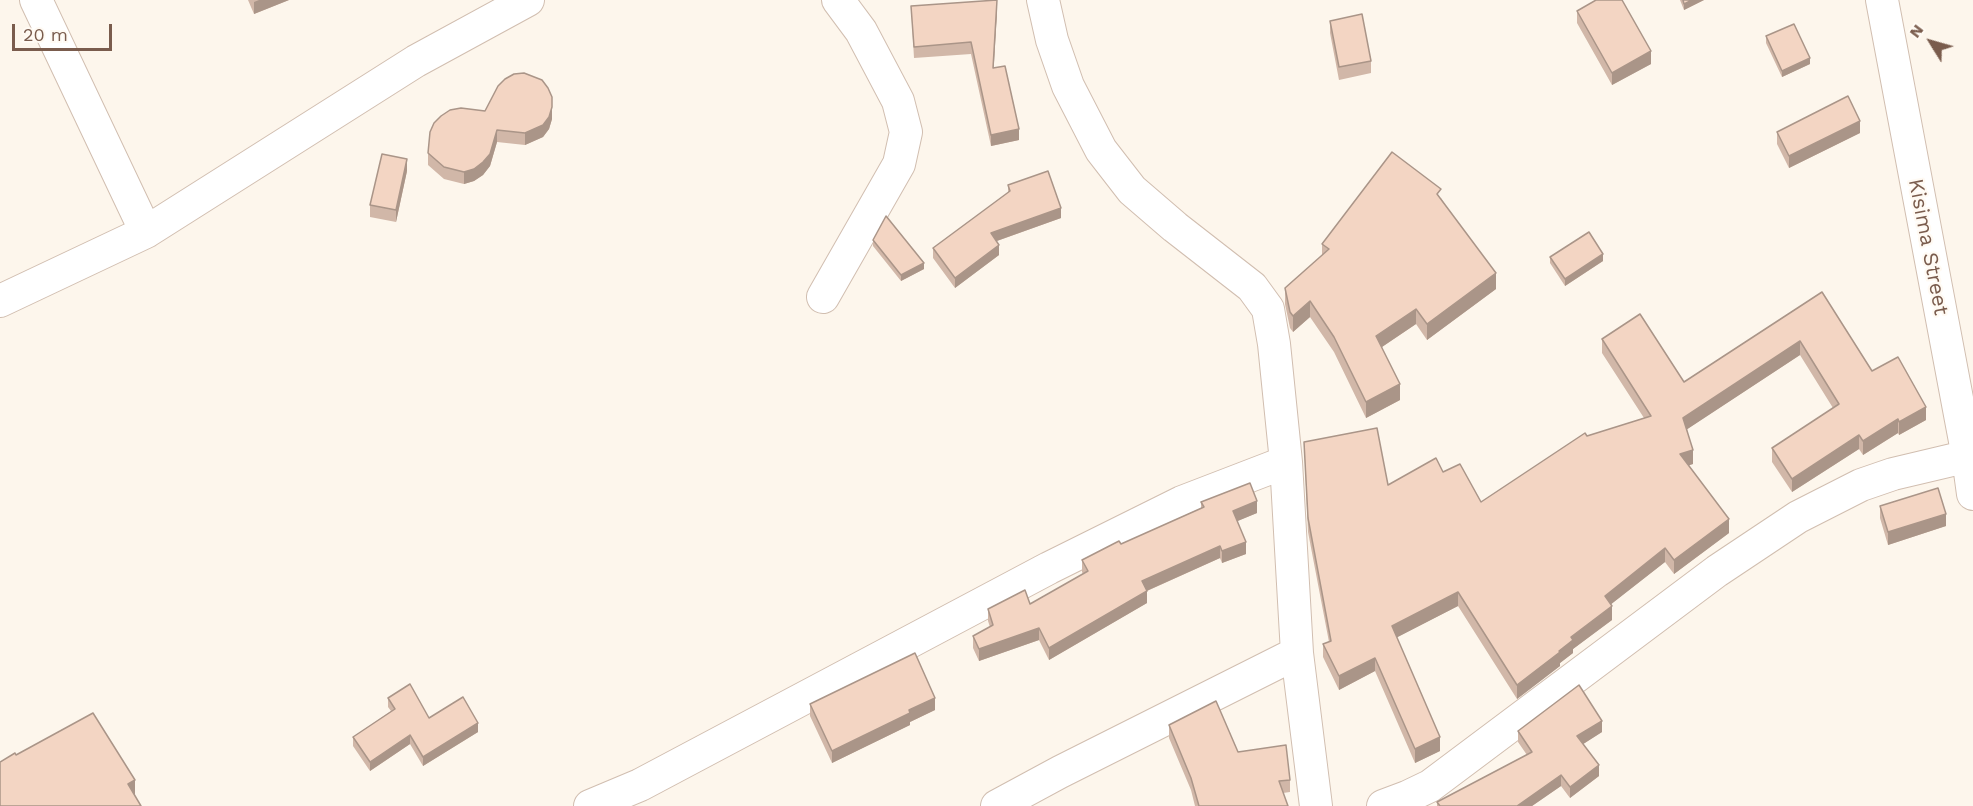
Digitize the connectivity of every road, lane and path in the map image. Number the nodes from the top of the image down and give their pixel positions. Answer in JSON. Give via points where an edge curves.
{"nodes":[{"id":1,"x":36,"y":0,"type":"edge"},
{"id":2,"x":528,"y":0,"type":"edge"},
{"id":3,"x":838,"y":0,"type":"edge"},
{"id":4,"x":1043,"y":0,"type":"edge"},
{"id":5,"x":1882,"y":0,"type":"edge"},
{"id":6,"x":146,"y":232,"type":"junction"},
{"id":7,"x":823,"y":297,"type":"dead end"},
{"id":8,"x":0,"y":301,"type":"edge"},
{"id":9,"x":1970,"y":456,"type":"edge"},
{"id":10,"x":1286,"y":462,"type":"junction"},
{"id":11,"x":1973,"y":494,"type":"edge"},
{"id":12,"x":1297,"y":653,"type":"junction"},
{"id":13,"x":590,"y":806,"type":"edge"},
{"id":14,"x":997,"y":806,"type":"edge"},
{"id":15,"x":1316,"y":806,"type":"edge"},
{"id":16,"x":1383,"y":806,"type":"edge"}],
"edges":[{"from":1,"to":6,"type":"street"},
{"from":2,"to":6,"type":"street","via":[[416,61]]},
{"from":3,"to":7,"type":"street","via":[[861,31],[898,101],[906,132],[899,164]]},
{"from":4,"to":10,"type":"street","via":[[1068,86],[1101,150],[1132,190],[1252,287],[1268,309]]},
{"from":5,"to":9,"type":"street","name":"Kisima Street"},
{"from":6,"to":8,"type":"street"},
{"from":9,"to":11,"type":"street","name":"Kisima Street"},
{"from":9,"to":16,"type":"street","via":[[1893,474],[1797,517],[1430,786]]},
{"from":10,"to":12,"type":"street"},
{"from":10,"to":13,"type":"street","via":[[1182,502],[1049,568],[640,785]]},
{"from":12,"to":14,"type":"street"},
{"from":12,"to":15,"type":"street"}]}
